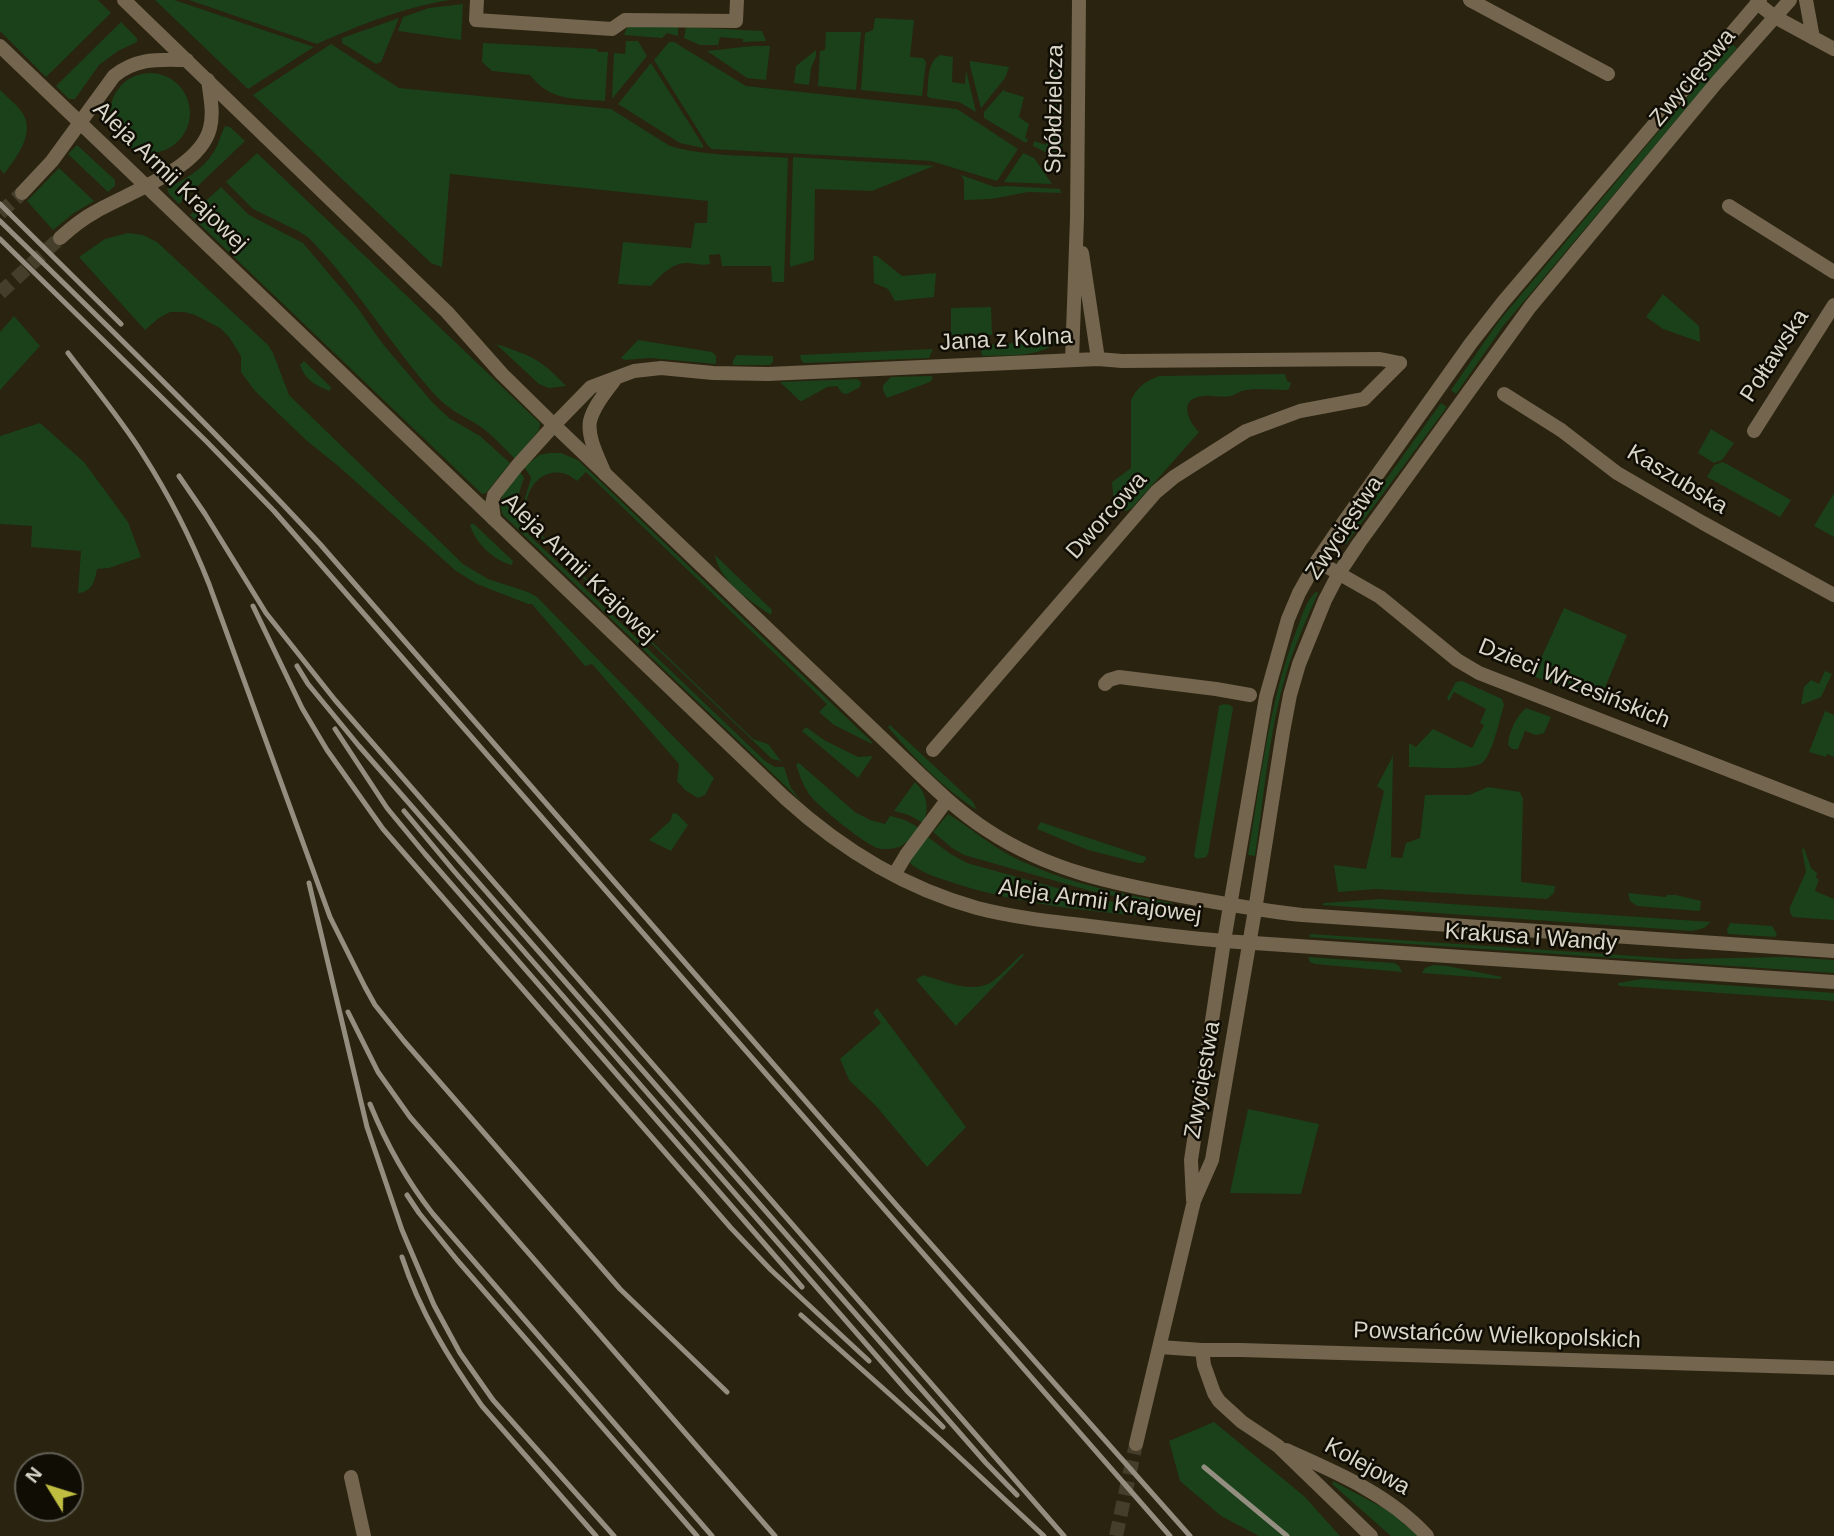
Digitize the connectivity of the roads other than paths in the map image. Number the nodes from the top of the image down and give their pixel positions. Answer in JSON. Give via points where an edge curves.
{"nodes":[{"id":1,"x":124,"y":0,"type":"edge"},
{"id":2,"x":477,"y":0,"type":"edge"},
{"id":3,"x":737,"y":0,"type":"edge"},
{"id":4,"x":1079,"y":0,"type":"edge"},
{"id":5,"x":1470,"y":0,"type":"edge"},
{"id":6,"x":1790,"y":0,"type":"edge"},
{"id":7,"x":1806,"y":0,"type":"edge"},
{"id":8,"x":1759,"y":2,"type":"edge"},
{"id":9,"x":1775,"y":17,"type":"junction"},
{"id":10,"x":1813,"y":38,"type":"junction"},
{"id":11,"x":0,"y":46,"type":"edge"},
{"id":12,"x":1834,"y":49,"type":"edge"},
{"id":13,"x":187,"y":60,"type":"junction"},
{"id":14,"x":1608,"y":74,"type":"dead end"},
{"id":15,"x":208,"y":80,"type":"junction"},
{"id":16,"x":80,"y":122,"type":"junction"},
{"id":17,"x":146,"y":185,"type":"junction"},
{"id":18,"x":22,"y":193,"type":"tunnel mouth"},
{"id":19,"x":1729,"y":206,"type":"dead end"},
{"id":20,"x":1077,"y":218,"type":"junction"},
{"id":21,"x":61,"y":238,"type":"tunnel mouth"},
{"id":22,"x":1834,"y":272,"type":"edge"},
{"id":23,"x":1834,"y":305,"type":"edge"},
{"id":24,"x":1098,"y":359,"type":"junction"},
{"id":25,"x":1072,"y":360,"type":"junction"},
{"id":26,"x":1400,"y":363,"type":"joint"},
{"id":27,"x":615,"y":378,"type":"junction"},
{"id":28,"x":1504,"y":394,"type":"dead end"},
{"id":29,"x":554,"y":425,"type":"junction"},
{"id":30,"x":1754,"y":431,"type":"dead end"},
{"id":31,"x":605,"y":474,"type":"junction"},
{"id":32,"x":494,"y":520,"type":"junction"},
{"id":33,"x":1317,"y":561,"type":"junction"},
{"id":34,"x":1339,"y":573,"type":"junction"},
{"id":35,"x":1834,"y":595,"type":"edge"},
{"id":36,"x":1105,"y":684,"type":"dead end"},
{"id":37,"x":1250,"y":695,"type":"dead end"},
{"id":38,"x":934,"y":745,"type":"dead end"},
{"id":39,"x":947,"y":800,"type":"junction"},
{"id":40,"x":1834,"y":811,"type":"edge"},
{"id":41,"x":894,"y":875,"type":"junction"},
{"id":42,"x":1231,"y":905,"type":"junction"},
{"id":43,"x":1255,"y":910,"type":"junction"},
{"id":44,"x":1224,"y":941,"type":"junction"},
{"id":45,"x":1249,"y":943,"type":"junction"},
{"id":46,"x":1834,"y":951,"type":"edge"},
{"id":47,"x":1834,"y":982,"type":"edge"},
{"id":48,"x":1194,"y":1201,"type":"junction"},
{"id":49,"x":1160,"y":1347,"type":"junction"},
{"id":50,"x":1202,"y":1350,"type":"junction"},
{"id":51,"x":1834,"y":1368,"type":"edge"},
{"id":52,"x":1136,"y":1444,"type":"tunnel mouth"},
{"id":53,"x":1278,"y":1446,"type":"junction"},
{"id":54,"x":351,"y":1477,"type":"dead end"},
{"id":55,"x":363,"y":1536,"type":"edge"},
{"id":56,"x":1371,"y":1536,"type":"edge"},
{"id":57,"x":1427,"y":1536,"type":"edge"}],
"edges":[{"from":1,"to":13,"type":"street","name":"Aleja Armii Krajowej"},
{"from":2,"to":3,"type":"street","via":[[475,20],[612,29],[625,20],[736,21]]},
{"from":4,"to":20,"type":"street","name":"Spółdzielcza"},
{"from":5,"to":14,"type":"street"},
{"from":6,"to":9,"type":"street","name":"Zwycięstwa"},
{"from":7,"to":10,"type":"street"},
{"from":8,"to":9,"type":"street"},
{"from":8,"to":33,"type":"street","name":"Zwycięstwa","via":[[1503,302]]},
{"from":9,"to":10,"type":"street"},
{"from":9,"to":34,"type":"street","name":"Zwycięstwa","via":[[1530,307]]},
{"from":10,"to":12,"type":"street"},
{"from":11,"to":16,"type":"street","name":"Aleja Armii Krajowej"},
{"from":13,"to":15,"type":"street","name":"Aleja Armii Krajowej"},
{"from":13,"to":16,"type":"street","via":[[127,66],[114,76]]},
{"from":15,"to":17,"type":"street","via":[[212,117],[206,139],[191,159]]},
{"from":15,"to":29,"type":"street","name":"Aleja Armii Krajowej","via":[[447,312]]},
{"from":16,"to":17,"type":"street","name":"Aleja Armii Krajowej"},
{"from":16,"to":18,"type":"street"},
{"from":17,"to":21,"type":"street","via":[[92,214]]},
{"from":17,"to":32,"type":"street","name":"Aleja Armii Krajowej"},
{"from":19,"to":22,"type":"street"},
{"from":20,"to":24,"type":"street","name":"Spółdzielcza"},
{"from":20,"to":25,"type":"street","name":"Spółdzielcza"},
{"from":23,"to":30,"type":"street","name":"Połtawska"},
{"from":24,"to":25,"type":"street","name":"Jana z Kolna"},
{"from":24,"to":26,"type":"street","name":"Jana z Kolna","via":[[1380,359]]},
{"from":25,"to":27,"type":"street","name":"Jana z Kolna","via":[[754,374],[650,368]]},
{"from":26,"to":38,"type":"street","name":"Dworcowa","via":[[1364,398],[1300,411],[1246,431],[1174,477]]},
{"from":27,"to":29,"type":"street","name":"Jana z Kolna","via":[[591,387]]},
{"from":27,"to":31,"type":"street","via":[[590,421]]},
{"from":28,"to":35,"type":"street","name":"Kaszubska","via":[[1618,473]]},
{"from":29,"to":31,"type":"street","name":"Aleja Armii Krajowej"},
{"from":29,"to":32,"type":"street","name":"Jana z Kolna","via":[[494,495]]},
{"from":31,"to":39,"type":"street","name":"Aleja Armii Krajowej"},
{"from":32,"to":41,"type":"street","name":"Aleja Armii Krajowej","via":[[807,817]]},
{"from":33,"to":34,"type":"street","name":"Dzieci Wrzesińskich"},
{"from":33,"to":42,"type":"street","name":"Zwycięstwa","via":[[1289,619],[1266,697]]},
{"from":34,"to":40,"type":"street","name":"Dzieci Wrzesińskich","via":[[1380,597],[1479,673]]},
{"from":34,"to":43,"type":"street","name":"Zwycięstwa","via":[[1314,624],[1290,695]]},
{"from":36,"to":37,"type":"street","via":[[1119,677]]},
{"from":39,"to":41,"type":"street"},
{"from":39,"to":42,"type":"street","name":"Aleja Armii Krajowej","via":[[987,830],[1040,860],[1117,884]]},
{"from":41,"to":44,"type":"street","name":"Aleja Armii Krajowej","via":[[933,893],[1015,917]]},
{"from":42,"to":43,"type":"street","name":"Aleja Armii Krajowej"},
{"from":42,"to":44,"type":"street","name":"Zwycięstwa"},
{"from":43,"to":45,"type":"street","name":"Zwycięstwa"},
{"from":43,"to":46,"type":"street","name":"Krakusa i Wandy"},
{"from":44,"to":45,"type":"street","name":"Krakusa i Wandy"},
{"from":44,"to":48,"type":"street","name":"Zwycięstwa","via":[[1191,1160]]},
{"from":45,"to":47,"type":"street","name":"Krakusa i Wandy"},
{"from":45,"to":48,"type":"street","name":"Zwycięstwa","via":[[1212,1160]]},
{"from":48,"to":49,"type":"street","name":"Zwycięstwa"},
{"from":49,"to":50,"type":"street","name":"Powstańców Wielkopolskich"},
{"from":49,"to":52,"type":"street","name":"Zwycięstwa"},
{"from":50,"to":51,"type":"street","name":"Powstańców Wielkopolskich"},
{"from":50,"to":53,"type":"street","name":"Kolejowa","via":[[1219,1401]]},
{"from":53,"to":56,"type":"street","name":"Kolejowa"},
{"from":53,"to":57,"type":"street","name":"Kolejowa","via":[[1386,1501]]},
{"from":54,"to":55,"type":"street"}]}
